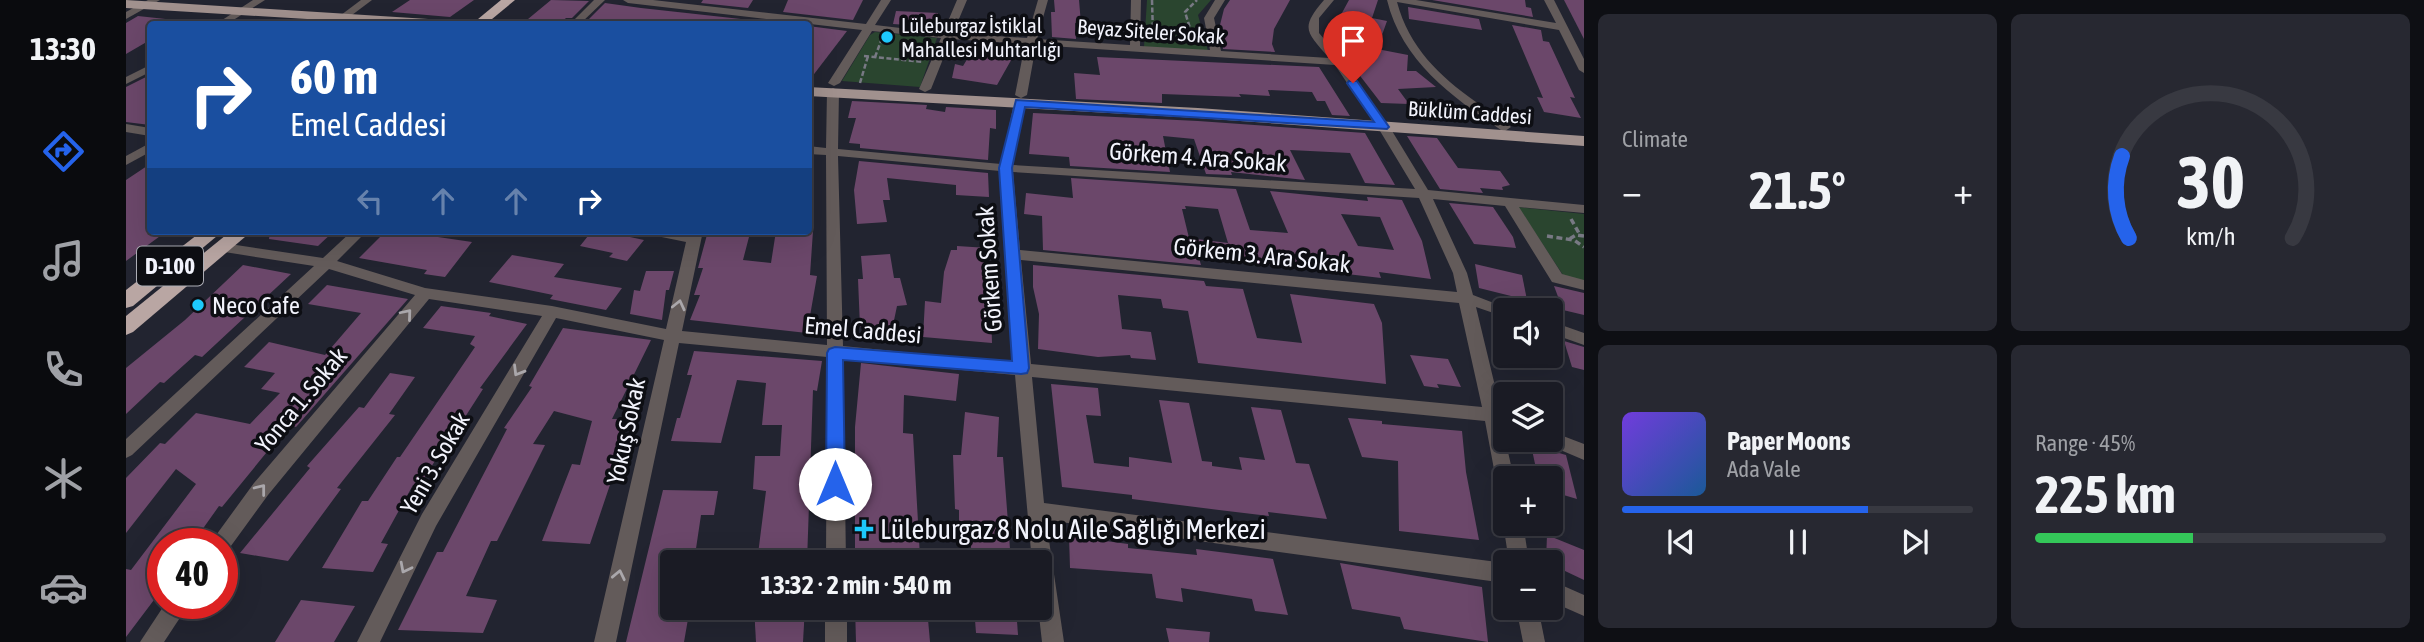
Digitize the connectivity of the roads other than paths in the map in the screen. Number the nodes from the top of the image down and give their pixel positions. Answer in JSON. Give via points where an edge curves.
{"nodes":[{"id":1,"x":260,"y":0,"type":"edge"},
{"id":2,"x":367,"y":0,"type":"edge"},
{"id":3,"x":509,"y":0,"type":"edge"},
{"id":4,"x":528,"y":0,"type":"edge"},
{"id":5,"x":600,"y":0,"type":"edge"},
{"id":6,"x":628,"y":0,"type":"edge"},
{"id":7,"x":761,"y":0,"type":"edge"},
{"id":8,"x":886,"y":0,"type":"edge"},
{"id":9,"x":962,"y":0,"type":"edge"},
{"id":10,"x":1043,"y":0,"type":"edge"},
{"id":11,"x":1136,"y":0,"type":"edge"},
{"id":12,"x":1220,"y":0,"type":"edge"},
{"id":13,"x":1329,"y":0,"type":"edge"},
{"id":14,"x":1392,"y":0,"type":"edge"},
{"id":15,"x":1399,"y":0,"type":"edge"},
{"id":16,"x":1549,"y":0,"type":"edge"},
{"id":17,"x":151,"y":3,"type":"edge"},
{"id":18,"x":684,"y":3,"type":"edge"},
{"id":19,"x":126,"y":4,"type":"edge"},
{"id":20,"x":243,"y":11,"type":"junction"},
{"id":21,"x":750,"y":13,"type":"junction"},
{"id":22,"x":126,"y":16,"type":"edge"},
{"id":23,"x":226,"y":21,"type":"edge"},
{"id":24,"x":329,"y":21,"type":"edge"},
{"id":25,"x":339,"y":21,"type":"edge"},
{"id":26,"x":482,"y":21,"type":"edge"},
{"id":27,"x":502,"y":21,"type":"edge"},
{"id":28,"x":578,"y":21,"type":"edge"},
{"id":29,"x":1562,"y":27,"type":"junction"},
{"id":30,"x":868,"y":28,"type":"junction"},
{"id":31,"x":946,"y":36,"type":"junction"},
{"id":32,"x":1031,"y":42,"type":"junction"},
{"id":33,"x":1135,"y":50,"type":"junction"},
{"id":34,"x":1216,"y":55,"type":"junction"},
{"id":35,"x":1338,"y":62,"type":"junction"},
{"id":36,"x":147,"y":70,"type":"edge"},
{"id":37,"x":1584,"y":70,"type":"edge"},
{"id":38,"x":126,"y":81,"type":"edge"},
{"id":39,"x":812,"y":84,"type":"edge"},
{"id":40,"x":834,"y":87,"type":"junction"},
{"id":41,"x":925,"y":89,"type":"junction"},
{"id":42,"x":812,"y":90,"type":"edge"},
{"id":43,"x":1021,"y":99,"type":"junction"},
{"id":44,"x":1380,"y":122,"type":"junction"},
{"id":45,"x":1505,"y":127,"type":"junction"},
{"id":46,"x":126,"y":128,"type":"edge"},
{"id":47,"x":147,"y":132,"type":"edge"},
{"id":48,"x":1584,"y":132,"type":"edge"},
{"id":49,"x":1584,"y":141,"type":"edge"},
{"id":50,"x":147,"y":149,"type":"edge"},
{"id":51,"x":812,"y":150,"type":"edge"},
{"id":52,"x":831,"y":151,"type":"junction"},
{"id":53,"x":126,"y":162,"type":"edge"},
{"id":54,"x":1006,"y":168,"type":"junction"},
{"id":55,"x":1424,"y":194,"type":"junction"},
{"id":56,"x":1510,"y":202,"type":"junction"},
{"id":57,"x":1584,"y":209,"type":"edge"},
{"id":58,"x":356,"y":235,"type":"edge"},
{"id":59,"x":695,"y":235,"type":"edge"},
{"id":60,"x":219,"y":239,"type":"edge"},
{"id":61,"x":1013,"y":254,"type":"junction"},
{"id":62,"x":326,"y":263,"type":"junction"},
{"id":63,"x":1584,"y":285,"type":"edge"},
{"id":64,"x":425,"y":293,"type":"junction"},
{"id":65,"x":1466,"y":298,"type":"junction"},
{"id":66,"x":126,"y":301,"type":"edge"},
{"id":67,"x":1493,"y":307,"type":"edge"},
{"id":68,"x":552,"y":312,"type":"junction"},
{"id":69,"x":126,"y":327,"type":"edge"},
{"id":70,"x":1563,"y":332,"type":"edge"},
{"id":71,"x":672,"y":336,"type":"junction"},
{"id":72,"x":1584,"y":339,"type":"edge"},
{"id":73,"x":835,"y":353,"type":"junction"},
{"id":74,"x":1021,"y":368,"type":"junction"},
{"id":75,"x":1493,"y":395,"type":"edge"},
{"id":76,"x":1493,"y":416,"type":"edge"},
{"id":77,"x":1563,"y":443,"type":"edge"},
{"id":78,"x":126,"y":450,"type":"edge"},
{"id":79,"x":1584,"y":452,"type":"edge"},
{"id":80,"x":1035,"y":510,"type":"junction"},
{"id":81,"x":233,"y":528,"type":"edge"},
{"id":82,"x":836,"y":550,"type":"edge"},
{"id":83,"x":1493,"y":571,"type":"edge"},
{"id":84,"x":1563,"y":596,"type":"edge"},
{"id":85,"x":1584,"y":606,"type":"edge"},
{"id":86,"x":167,"y":619,"type":"edge"},
{"id":87,"x":836,"y":620,"type":"edge"},
{"id":88,"x":1530,"y":620,"type":"edge"},
{"id":89,"x":151,"y":642,"type":"edge"},
{"id":90,"x":368,"y":642,"type":"edge"},
{"id":91,"x":605,"y":642,"type":"edge"},
{"id":92,"x":836,"y":642,"type":"edge"},
{"id":93,"x":1053,"y":642,"type":"edge"},
{"id":94,"x":1534,"y":642,"type":"edge"}],
"edges":[{"from":1,"to":20,"type":"street"},
{"from":2,"to":25,"type":"street"},
{"from":3,"to":26,"type":"highway"},
{"from":4,"to":27,"type":"highway"},
{"from":5,"to":28,"type":"street"},
{"from":6,"to":18,"type":"street","name":"Beyaz Siteler Sokak"},
{"from":7,"to":21,"type":"street"},
{"from":8,"to":30,"type":"street"},
{"from":9,"to":31,"type":"street"},
{"from":10,"to":32,"type":"street","name":"Görkem Sokak"},
{"from":11,"to":33,"type":"street"},
{"from":12,"to":34,"type":"street","via":[[1209,18]]},
{"from":13,"to":35,"type":"street","via":[[1314,18],[1314,33]]},
{"from":14,"to":45,"type":"street","via":[[1404,34],[1429,68]]},
{"from":15,"to":29,"type":"street"},
{"from":16,"to":29,"type":"street"},
{"from":17,"to":19,"type":"main road"},
{"from":17,"to":20,"type":"main road"},
{"from":17,"to":22,"type":"street"},
{"from":18,"to":21,"type":"street","name":"Beyaz Siteler Sokak"},
{"from":20,"to":23,"type":"street"},
{"from":20,"to":24,"type":"main road"},
{"from":21,"to":30,"type":"street","name":"Beyaz Siteler Sokak"},
{"from":29,"to":37,"type":"street"},
{"from":30,"to":31,"type":"street","name":"Beyaz Siteler Sokak"},
{"from":30,"to":40,"type":"street"},
{"from":31,"to":32,"type":"street","name":"Beyaz Siteler Sokak"},
{"from":31,"to":41,"type":"street"},
{"from":32,"to":33,"type":"street","name":"Beyaz Siteler Sokak"},
{"from":32,"to":43,"type":"street","name":"Görkem Sokak"},
{"from":33,"to":34,"type":"street","name":"Beyaz Siteler Sokak"},
{"from":34,"to":35,"type":"street","name":"Beyaz Siteler Sokak"},
{"from":35,"to":44,"type":"street"},
{"from":36,"to":38,"type":"street"},
{"from":39,"to":40,"type":"main road","name":"Büklüm Caddesi"},
{"from":40,"to":41,"type":"main road","name":"Büklüm Caddesi"},
{"from":40,"to":42,"type":"main road","name":"Büklüm Caddesi"},
{"from":40,"to":43,"type":"main road","name":"Büklüm Caddesi"},
{"from":40,"to":52,"type":"street"},
{"from":41,"to":43,"type":"main road","name":"Büklüm Caddesi"},
{"from":43,"to":44,"type":"main road","name":"Büklüm Caddesi"},
{"from":43,"to":54,"type":"street","name":"Görkem Sokak"},
{"from":44,"to":45,"type":"main road","name":"Büklüm Caddesi"},
{"from":44,"to":49,"type":"main road","name":"Büklüm Caddesi"},
{"from":44,"to":55,"type":"street"},
{"from":45,"to":48,"type":"main road","name":"Büklüm Caddesi"},
{"from":46,"to":47,"type":"street"},
{"from":50,"to":53,"type":"street"},
{"from":51,"to":52,"type":"street","name":"Görkem 4. Ara Sokak"},
{"from":52,"to":54,"type":"street","name":"Görkem 4. Ara Sokak"},
{"from":52,"to":73,"type":"street"},
{"from":54,"to":55,"type":"street","name":"Görkem 4. Ara Sokak"},
{"from":54,"to":61,"type":"street","name":"Görkem Sokak"},
{"from":55,"to":56,"type":"street","name":"Görkem 4. Ara Sokak"},
{"from":55,"to":65,"type":"street","via":[[1460,273]]},
{"from":56,"to":57,"type":"street","name":"Görkem 4. Ara Sokak"},
{"from":56,"to":63,"type":"street","via":[[1557,278]]},
{"from":58,"to":62,"type":"street"},
{"from":71,"to":59,"type":"street","name":"Yokuş Sokak","one_way":true},
{"from":60,"to":62,"type":"street","name":"Emel Caddesi"},
{"from":60,"to":66,"type":"highway","number":"D-100"},
{"from":60,"to":69,"type":"highway","number":"D-100"},
{"from":61,"to":65,"type":"street","name":"Görkem 3. Ara Sokak"},
{"from":61,"to":74,"type":"street","name":"Görkem Sokak"},
{"from":62,"to":64,"type":"street","name":"Emel Caddesi"},
{"from":62,"to":78,"type":"street"},
{"from":64,"to":68,"type":"street","name":"Emel Caddesi"},
{"from":81,"to":64,"type":"street","name":"Yonca 1. Sokak","one_way":true},
{"from":65,"to":67,"type":"street","name":"Görkem 3. Ara Sokak"},
{"from":65,"to":75,"type":"street"},
{"from":68,"to":71,"type":"street","name":"Emel Caddesi"},
{"from":68,"to":90,"type":"street","name":"Yeni 3. Sokak","one_way":true,"via":[[429,520]]},
{"from":70,"to":72,"type":"street"},
{"from":71,"to":73,"type":"street","name":"Emel Caddesi"},
{"from":91,"to":71,"type":"street","name":"Yokuş Sokak","one_way":true},
{"from":73,"to":74,"type":"street","name":"Emel Caddesi"},
{"from":73,"to":82,"type":"street"},
{"from":74,"to":76,"type":"street","name":"Emel Caddesi"},
{"from":74,"to":80,"type":"street","name":"Görkem Sokak"},
{"from":77,"to":79,"type":"street"},
{"from":80,"to":83,"type":"street"},
{"from":80,"to":93,"type":"street","name":"Görkem Sokak"},
{"from":84,"to":85,"type":"street"},
{"from":86,"to":89,"type":"street"},
{"from":87,"to":92,"type":"street"},
{"from":88,"to":94,"type":"street"}]}
